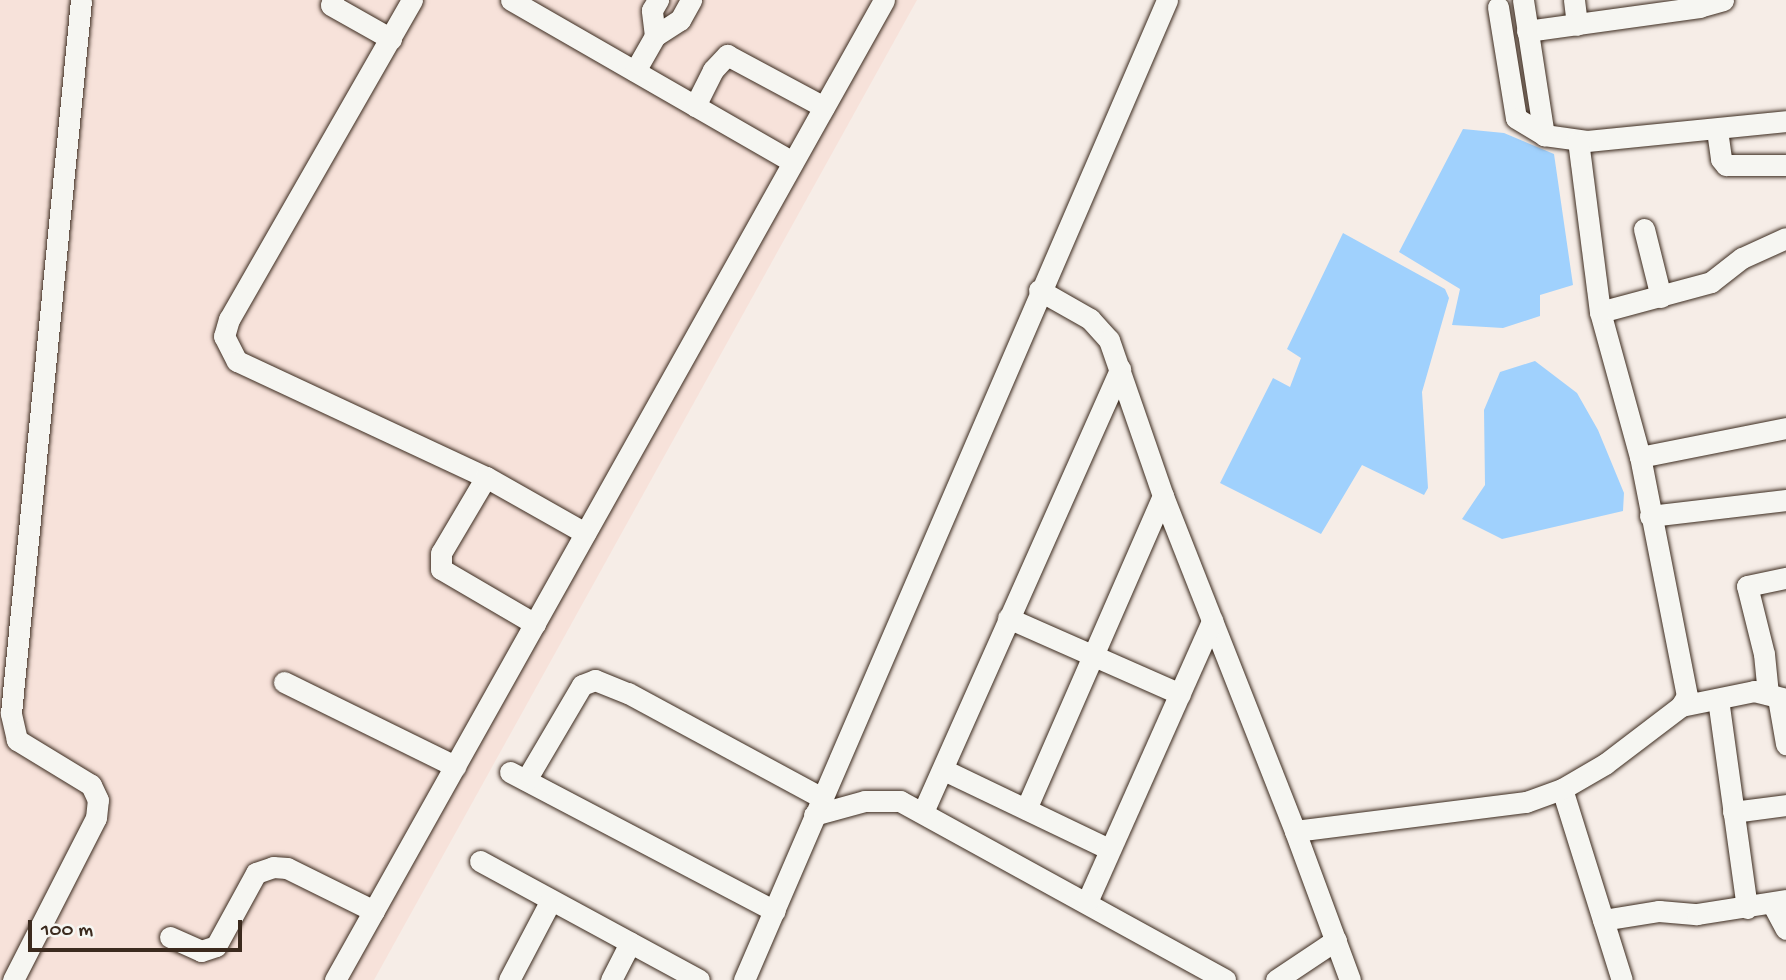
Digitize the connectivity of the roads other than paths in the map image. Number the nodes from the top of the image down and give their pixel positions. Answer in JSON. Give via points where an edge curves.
{"nodes":[{"id":1,"x":81,"y":0,"type":"edge"},
{"id":2,"x":333,"y":0,"type":"edge"},
{"id":3,"x":412,"y":0,"type":"edge"},
{"id":4,"x":511,"y":0,"type":"edge"},
{"id":5,"x":658,"y":0,"type":"edge"},
{"id":6,"x":691,"y":0,"type":"edge"},
{"id":7,"x":884,"y":0,"type":"edge"},
{"id":8,"x":1167,"y":0,"type":"edge"},
{"id":9,"x":1523,"y":0,"type":"edge"},
{"id":10,"x":1574,"y":0,"type":"edge"},
{"id":11,"x":1723,"y":0,"type":"edge"},
{"id":12,"x":1498,"y":7,"type":"dead end"},
{"id":13,"x":1577,"y":25,"type":"junction"},
{"id":14,"x":1527,"y":31,"type":"junction"},
{"id":15,"x":655,"y":36,"type":"junction"},
{"id":16,"x":391,"y":39,"type":"junction"},
{"id":17,"x":635,"y":71,"type":"junction"},
{"id":18,"x":695,"y":106,"type":"junction"},
{"id":19,"x":824,"y":107,"type":"junction"},
{"id":20,"x":1786,"y":121,"type":"edge"},
{"id":21,"x":1717,"y":130,"type":"junction"},
{"id":22,"x":1544,"y":135,"type":"junction"},
{"id":23,"x":1578,"y":141,"type":"junction"},
{"id":24,"x":793,"y":162,"type":"junction"},
{"id":25,"x":1786,"y":165,"type":"edge"},
{"id":26,"x":1644,"y":229,"type":"dead end"},
{"id":27,"x":1786,"y":238,"type":"edge"},
{"id":28,"x":1040,"y":290,"type":"junction"},
{"id":29,"x":1661,"y":296,"type":"junction"},
{"id":30,"x":1601,"y":312,"type":"junction"},
{"id":31,"x":1120,"y":369,"type":"junction"},
{"id":32,"x":1786,"y":428,"type":"edge"},
{"id":33,"x":1640,"y":457,"type":"junction"},
{"id":34,"x":486,"y":477,"type":"junction"},
{"id":35,"x":1163,"y":496,"type":"junction"},
{"id":36,"x":1786,"y":500,"type":"edge"},
{"id":37,"x":1650,"y":516,"type":"junction"},
{"id":38,"x":585,"y":533,"type":"junction"},
{"id":39,"x":1786,"y":578,"type":"edge"},
{"id":40,"x":1008,"y":618,"type":"junction"},
{"id":41,"x":1212,"y":621,"type":"junction"},
{"id":42,"x":534,"y":624,"type":"junction"},
{"id":43,"x":1096,"y":656,"type":"junction"},
{"id":44,"x":284,"y":682,"type":"dead end"},
{"id":45,"x":1180,"y":694,"type":"junction"},
{"id":46,"x":1777,"y":697,"type":"edge"},
{"id":47,"x":1718,"y":699,"type":"junction"},
{"id":48,"x":1681,"y":706,"type":"junction"},
{"id":49,"x":1786,"y":744,"type":"edge"},
{"id":50,"x":455,"y":766,"type":"junction"},
{"id":51,"x":944,"y":770,"type":"junction"},
{"id":52,"x":1562,"y":789,"type":"junction"},
{"id":53,"x":1786,"y":805,"type":"edge"},
{"id":54,"x":818,"y":807,"type":"junction"},
{"id":55,"x":1026,"y":809,"type":"junction"},
{"id":56,"x":923,"y":812,"type":"junction"},
{"id":57,"x":1733,"y":812,"type":"junction"},
{"id":58,"x":1295,"y":831,"type":"junction"},
{"id":59,"x":1109,"y":849,"type":"junction"},
{"id":60,"x":480,"y":861,"type":"dead end"},
{"id":61,"x":551,"y":900,"type":"junction"},
{"id":62,"x":1087,"y":902,"type":"junction"},
{"id":63,"x":1779,"y":903,"type":"edge"},
{"id":64,"x":1747,"y":908,"type":"junction"},
{"id":65,"x":374,"y":911,"type":"junction"},
{"id":66,"x":775,"y":911,"type":"junction"},
{"id":67,"x":1603,"y":920,"type":"junction"},
{"id":68,"x":1786,"y":929,"type":"edge"},
{"id":69,"x":170,"y":937,"type":"dead end"},
{"id":70,"x":1336,"y":940,"type":"junction"},
{"id":71,"x":631,"y":943,"type":"junction"},
{"id":72,"x":13,"y":980,"type":"edge"},
{"id":73,"x":335,"y":980,"type":"edge"},
{"id":74,"x":509,"y":980,"type":"edge"},
{"id":75,"x":611,"y":980,"type":"edge"},
{"id":76,"x":699,"y":980,"type":"edge"},
{"id":77,"x":744,"y":980,"type":"edge"},
{"id":78,"x":1225,"y":980,"type":"edge"},
{"id":79,"x":1276,"y":980,"type":"edge"},
{"id":80,"x":1350,"y":980,"type":"edge"},
{"id":81,"x":1622,"y":980,"type":"edge"}],
"edges":[{"from":1,"to":72,"type":"street","via":[[10,713],[17,740],[91,785],[98,800],[96,818]]},
{"from":2,"to":16,"type":"street","via":[[331,5]]},
{"from":3,"to":16,"type":"street"},
{"from":4,"to":17,"type":"street"},
{"from":5,"to":15,"type":"street","via":[[652,10]]},
{"from":6,"to":15,"type":"street","via":[[680,20]]},
{"from":7,"to":19,"type":"street"},
{"from":8,"to":28,"type":"street"},
{"from":9,"to":14,"type":"street"},
{"from":10,"to":13,"type":"street"},
{"from":11,"to":13,"type":"street"},
{"from":12,"to":22,"type":"street","via":[[1516,118]]},
{"from":13,"to":14,"type":"street"},
{"from":14,"to":22,"type":"street"},
{"from":15,"to":17,"type":"street"},
{"from":16,"to":34,"type":"street","via":[[229,319],[224,337],[237,361]]},
{"from":17,"to":18,"type":"street"},
{"from":18,"to":19,"type":"street","via":[[713,70],[727,55]]},
{"from":18,"to":24,"type":"street"},
{"from":19,"to":24,"type":"street"},
{"from":20,"to":21,"type":"street"},
{"from":21,"to":23,"type":"street"},
{"from":21,"to":25,"type":"street","via":[[1722,163]]},
{"from":22,"to":23,"type":"street"},
{"from":23,"to":30,"type":"street"},
{"from":24,"to":38,"type":"street"},
{"from":26,"to":29,"type":"street"},
{"from":27,"to":29,"type":"street","via":[[1741,258],[1711,282]]},
{"from":28,"to":31,"type":"street","via":[[1100,326]]},
{"from":28,"to":54,"type":"street"},
{"from":29,"to":30,"type":"street"},
{"from":30,"to":33,"type":"street"},
{"from":31,"to":35,"type":"street"},
{"from":31,"to":40,"type":"street"},
{"from":32,"to":33,"type":"street"},
{"from":33,"to":37,"type":"street"},
{"from":34,"to":38,"type":"street"},
{"from":34,"to":42,"type":"street","via":[[441,553],[441,569]]},
{"from":35,"to":41,"type":"street"},
{"from":35,"to":43,"type":"street"},
{"from":36,"to":37,"type":"street"},
{"from":37,"to":48,"type":"street","via":[[1688,685]]},
{"from":38,"to":42,"type":"street"},
{"from":39,"to":46,"type":"street","via":[[1748,586]]},
{"from":40,"to":43,"type":"street"},
{"from":40,"to":51,"type":"street"},
{"from":41,"to":45,"type":"street"},
{"from":41,"to":58,"type":"street"},
{"from":42,"to":50,"type":"street"},
{"from":43,"to":45,"type":"street"},
{"from":43,"to":55,"type":"street"},
{"from":44,"to":50,"type":"street"},
{"from":45,"to":59,"type":"street"},
{"from":46,"to":47,"type":"street","via":[[1754,691]]},
{"from":46,"to":49,"type":"street"},
{"from":47,"to":48,"type":"street"},
{"from":47,"to":57,"type":"street"},
{"from":48,"to":52,"type":"street","via":[[1605,764]]},
{"from":50,"to":65,"type":"street"},
{"from":51,"to":55,"type":"street"},
{"from":51,"to":56,"type":"street"},
{"from":52,"to":58,"type":"street","via":[[1526,802],[1472,812]]},
{"from":52,"to":67,"type":"street"},
{"from":53,"to":57,"type":"street"},
{"from":54,"to":56,"type":"street","via":[[884,800],[900,801]]},
{"from":54,"to":66,"type":"street"},
{"from":54,"to":66,"type":"street","via":[[628,693],[595,680],[582,685],[518,776]]},
{"from":55,"to":59,"type":"street"},
{"from":56,"to":62,"type":"street"},
{"from":57,"to":64,"type":"street"},
{"from":58,"to":70,"type":"street"},
{"from":59,"to":62,"type":"street"},
{"from":60,"to":61,"type":"street"},
{"from":61,"to":71,"type":"street"},
{"from":61,"to":74,"type":"street"},
{"from":62,"to":78,"type":"street"},
{"from":63,"to":64,"type":"street"},
{"from":63,"to":68,"type":"street"},
{"from":64,"to":67,"type":"street","via":[[1688,915],[1659,911]]},
{"from":65,"to":69,"type":"street","via":[[287,868],[273,867],[256,873],[216,946],[201,951]]},
{"from":65,"to":73,"type":"street"},
{"from":66,"to":77,"type":"street"},
{"from":67,"to":81,"type":"street"},
{"from":70,"to":79,"type":"street"},
{"from":70,"to":80,"type":"street"},
{"from":71,"to":75,"type":"street"},
{"from":71,"to":76,"type":"street"}]}
